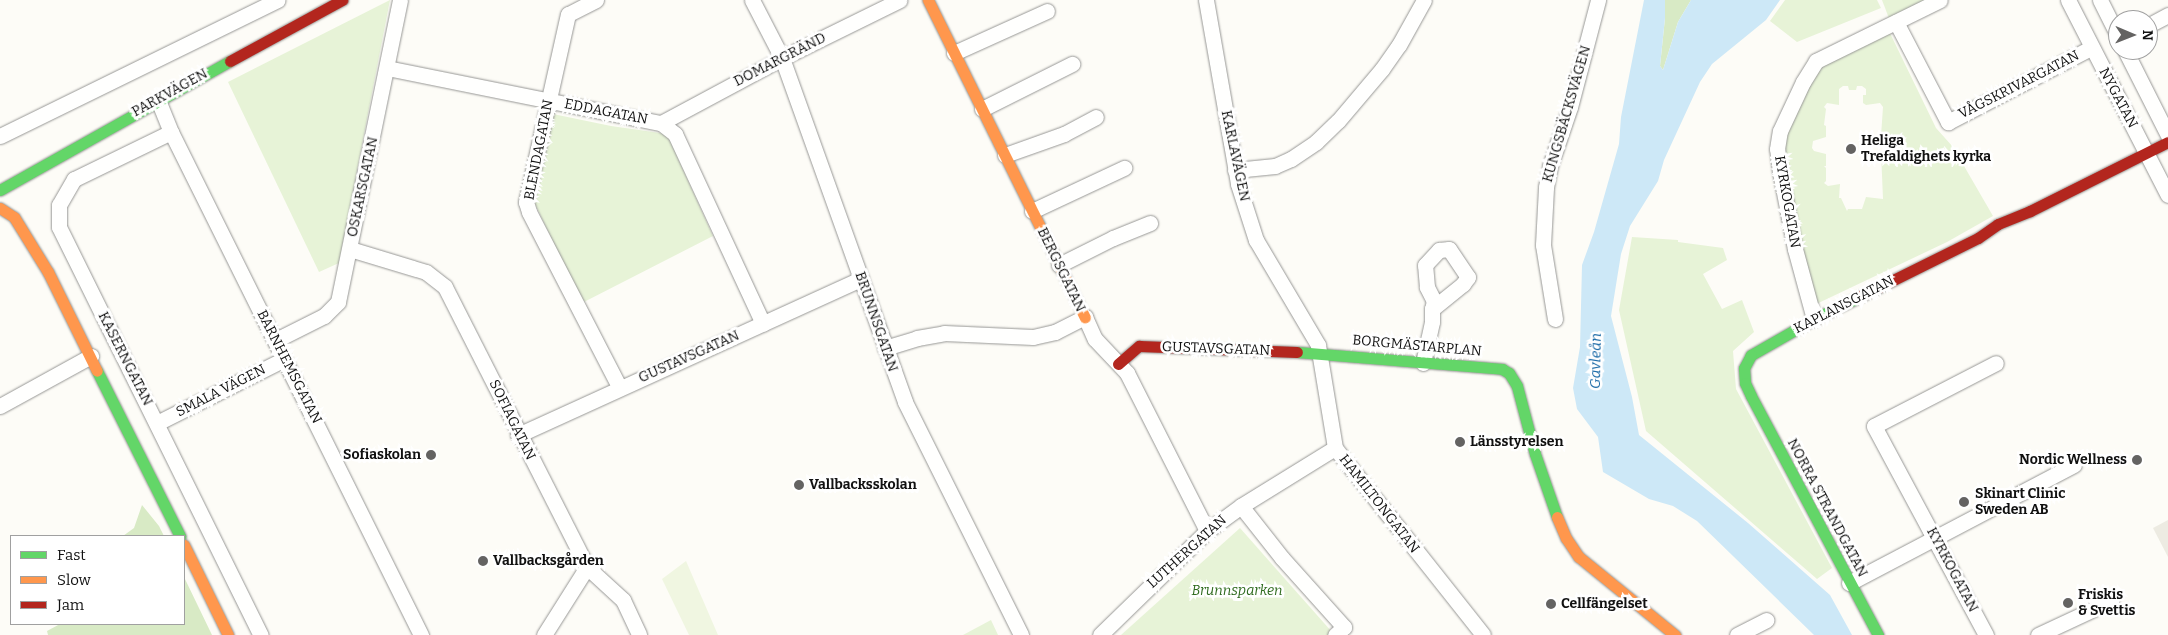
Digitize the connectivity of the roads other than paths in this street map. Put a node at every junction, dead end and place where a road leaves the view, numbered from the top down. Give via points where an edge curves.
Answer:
1 (277, 0) edge
2 (342, 0) edge
3 (400, 0) edge
4 (596, 0) edge
5 (752, 0) edge
6 (900, 0) edge
7 (928, 0) edge
8 (1206, 0) edge
9 (1424, 0) edge
10 (1598, 0) edge
11 (1940, 0) edge
12 (2068, 0) edge
13 (2100, 0) edge
14 (1046, 11) dead end
15 (2108, 16) edge
16 (1896, 22) junction
17 (2091, 48) junction
18 (954, 53) junction
19 (782, 58) junction
20 (2130, 60) edge
21 (1072, 64) dead end
22 (388, 68) junction
23 (158, 100) junction
24 (548, 102) junction
25 (982, 108) junction
26 (1096, 117) dead end
27 (661, 123) junction
28 (171, 132) junction
29 (2168, 135) edge
30 (0, 136) edge
31 (2168, 142) edge
32 (2147, 153) junction
33 (1004, 155) junction
34 (1124, 168) dead end
35 (1235, 170) junction
36 (0, 190) edge
37 (2168, 195) edge
38 (0, 208) edge
39 (1032, 211) junction
40 (2030, 211) joint
41 (1150, 222) dead end
42 (1978, 238) joint
43 (350, 250) junction
44 (1059, 265) junction
45 (860, 279) junction
46 (1432, 309) dead end
47 (1084, 317) junction
48 (1814, 318) junction
49 (1554, 319) dead end
50 (763, 324) junction
51 (276, 340) junction
52 (885, 348) junction
53 (1320, 354) junction
54 (91, 356) junction
55 (284, 359) junction
56 (1423, 363) junction
57 (1996, 363) dead end
58 (1118, 364) junction
59 (620, 388) junction
60 (1751, 396) joint
61 (0, 406) edge
62 (158, 423) junction
63 (518, 435) junction
64 (1335, 448) junction
65 (2074, 465) dead end
66 (1241, 506) junction
67 (1207, 531) junction
68 (180, 535) edge
69 (1935, 539) junction
70 (185, 547) edge
71 (586, 567) junction
72 (1849, 583) junction
73 (2111, 601) dead end
74 (1766, 620) dead end
75 (228, 635) edge
76 (261, 635) edge
77 (420, 635) edge
78 (544, 635) edge
79 (639, 635) edge
80 (1020, 635) edge
81 (1100, 635) edge
82 (1335, 635) edge
83 (1483, 635) edge
84 (1675, 635) edge
85 (1737, 635) edge
86 (1878, 635) edge
87 (1986, 635) edge
88 (2038, 635) edge

1 - 30 street
2 - 23 street, PARKVÄGEN
3 - 22 street, OSKARSGATAN
4 - 24 street, BLENDAGATAN via 568,14
5 - 19 street, BRUNNSGATAN
6 - 19 street, DOMARGRÄND
7 - 18 street, BERGSGATAN
8 - 35 street, KARLAVÄGEN
9 - 35 street via 1382,69 1316,142 1275,166
10 - 49 street, KUNGSBÄCKSVÄGEN via 1546,187 1543,245
11 - 16 street, KYRKOGATAN
12 - 17 street, NYGATAN
13 - 15 street
14 - 18 street
16 - 17 street, VÅGSKRIVARGATAN via 1948,122
16 - 48 street, KYRKOGATAN via 1816,61 1780,131 1777,149 1795,249
17 - 32 street, NYGATAN
18 - 25 street, BERGSGATAN
19 - 27 street, DOMARGRÄND
19 - 45 street, BRUNNSGATAN
20 - 29 street, NYGATAN
21 - 25 street
22 - 24 street, EDDAGATAN
22 - 43 street, OSKARSGATAN
23 - 28 street, BARNHEMSGATAN
23 - 36 street, PARKVÄGEN
24 - 27 street, EDDAGATAN
24 - 59 street, BLENDAGATAN via 526,202 528,212
25 - 33 street, BERGSGATAN
26 - 33 street via 1064,134
27 - 50 street, EDDAGATAN via 675,134
28 - 51 street, BARNHEMSGATAN
28 - 62 street, KASERNGATAN via 74,179 59,205 59,227
31 - 32 street, KAPLANSGATAN
32 - 37 street, NYGATAN
32 - 40 street, KAPLANSGATAN
33 - 39 street, BERGSGATAN
34 - 39 street
35 - 53 street, KARLAVÄGEN via 1256,240 1312,331
38 - 54 street via 14,216 48,272
39 - 44 street, BERGSGATAN
40 - 42 street, KAPLANSGATAN via 2002,232
41 - 44 street
42 - 48 street, KAPLANSGATAN
43 - 51 street, OSKARSGATAN via 338,302 324,316
43 - 63 street, SOFIAGATAN via 426,272 445,287
44 - 47 street, BERGSGATAN
45 - 50 street, GUSTAVSGATAN
45 - 52 street, BRUNNSGATAN
46 - 56 street
47 - 52 street via 1056,332 1033,337 944,334
47 - 58 street, BERGSGATAN via 1095,339
48 - 60 street, KAPLANSGATAN via 1751,355 1744,368
50 - 59 street, GUSTAVSGATAN
51 - 55 street, BARNHEMSGATAN
52 - 80 street, BRUNNSGATAN via 905,402
53 - 56 street, BORGMÄSTARPLAN
53 - 58 street, GUSTAVSGATAN via 1139,346
53 - 64 street, HAMILTONGATAN
54 - 61 street
54 - 68 street
55 - 62 street, SMALA VÄGEN
55 - 77 street, BARNHEMSGATAN
56 - 84 street, BORGMÄSTARPLAN via 1502,369 1509,373 1517,386 1535,454 1566,538 1595,572
57 - 69 street, KYRKOGATAN via 1874,426
58 - 67 street, BERGSGATAN via 1127,373
59 - 63 street, GUSTAVSGATAN
60 - 72 street, NORRA STRANDGATAN
62 - 76 street, KASERNGATAN
63 - 71 street, SOFIAGATAN
64 - 66 street, LUTHERGATAN
64 - 83 street, HAMILTONGATAN
65 - 69 street
66 - 67 street, LUTHERGATAN
66 - 82 street via 1344,627
67 - 81 street, LUTHERGATAN
69 - 72 street
69 - 87 street, KYRKOGATAN
70 - 75 street
71 - 78 street
71 - 79 street, SOFIAGATAN via 623,600
72 - 86 street, NORRA STRANDGATAN
73 - 88 street
74 - 85 street

